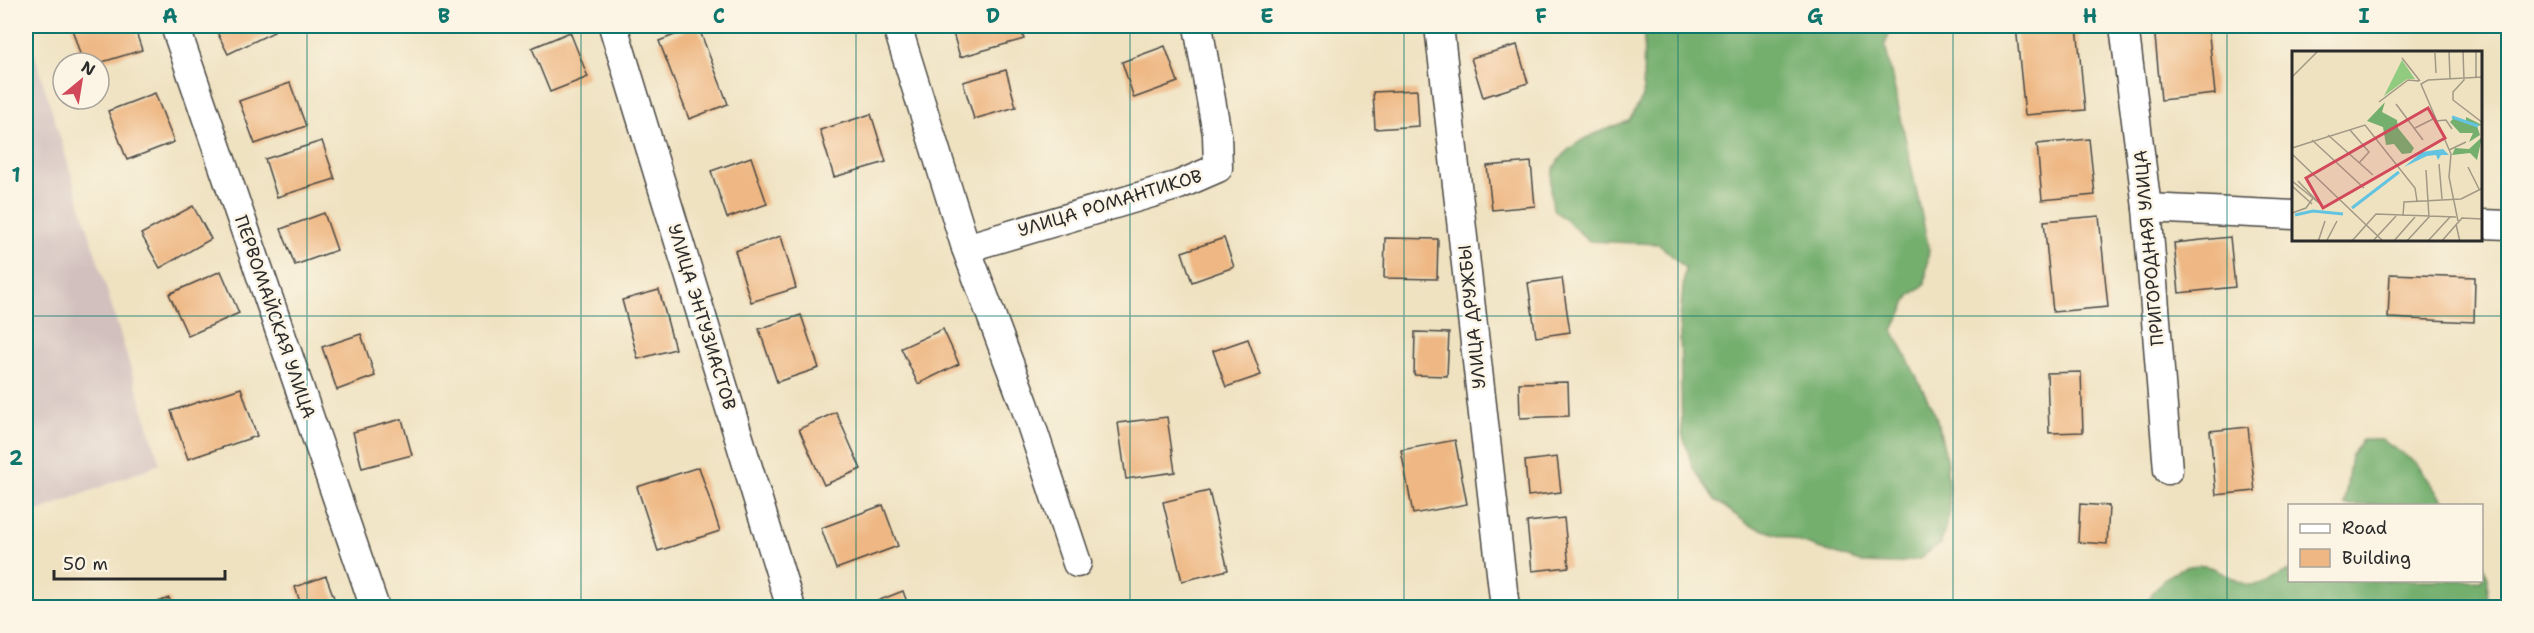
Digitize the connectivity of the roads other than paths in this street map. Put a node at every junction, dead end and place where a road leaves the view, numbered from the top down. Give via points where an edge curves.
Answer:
1 (175, 26) edge
2 (613, 26) edge
3 (897, 26) edge
4 (1198, 26) edge
5 (1439, 26) edge
6 (2124, 26) edge
7 (2147, 208) junction
8 (2292, 215) edge
9 (2483, 224) edge
10 (2508, 225) edge
11 (966, 248) junction
12 (2168, 470) dead end
13 (1077, 563) dead end
14 (375, 608) edge
15 (791, 608) edge
16 (1505, 608) edge

1 - 14 street, ПЕРВОМАЙСКАЯ УЛИЦА
2 - 15 street, УЛИЦА ЭНТУЗИАСТОВ
3 - 11 street
4 - 11 street, УЛИЦА РОМАНТИКОВ via 1217,134 1218,168 1179,185
5 - 16 street, УЛИЦА ДРУЖБЫ
6 - 7 street, ПРИГОРОДНАЯ УЛИЦА
7 - 8 street
7 - 12 street, ПРИГОРОДНАЯ УЛИЦА
9 - 10 street
11 - 13 street via 1025,406

